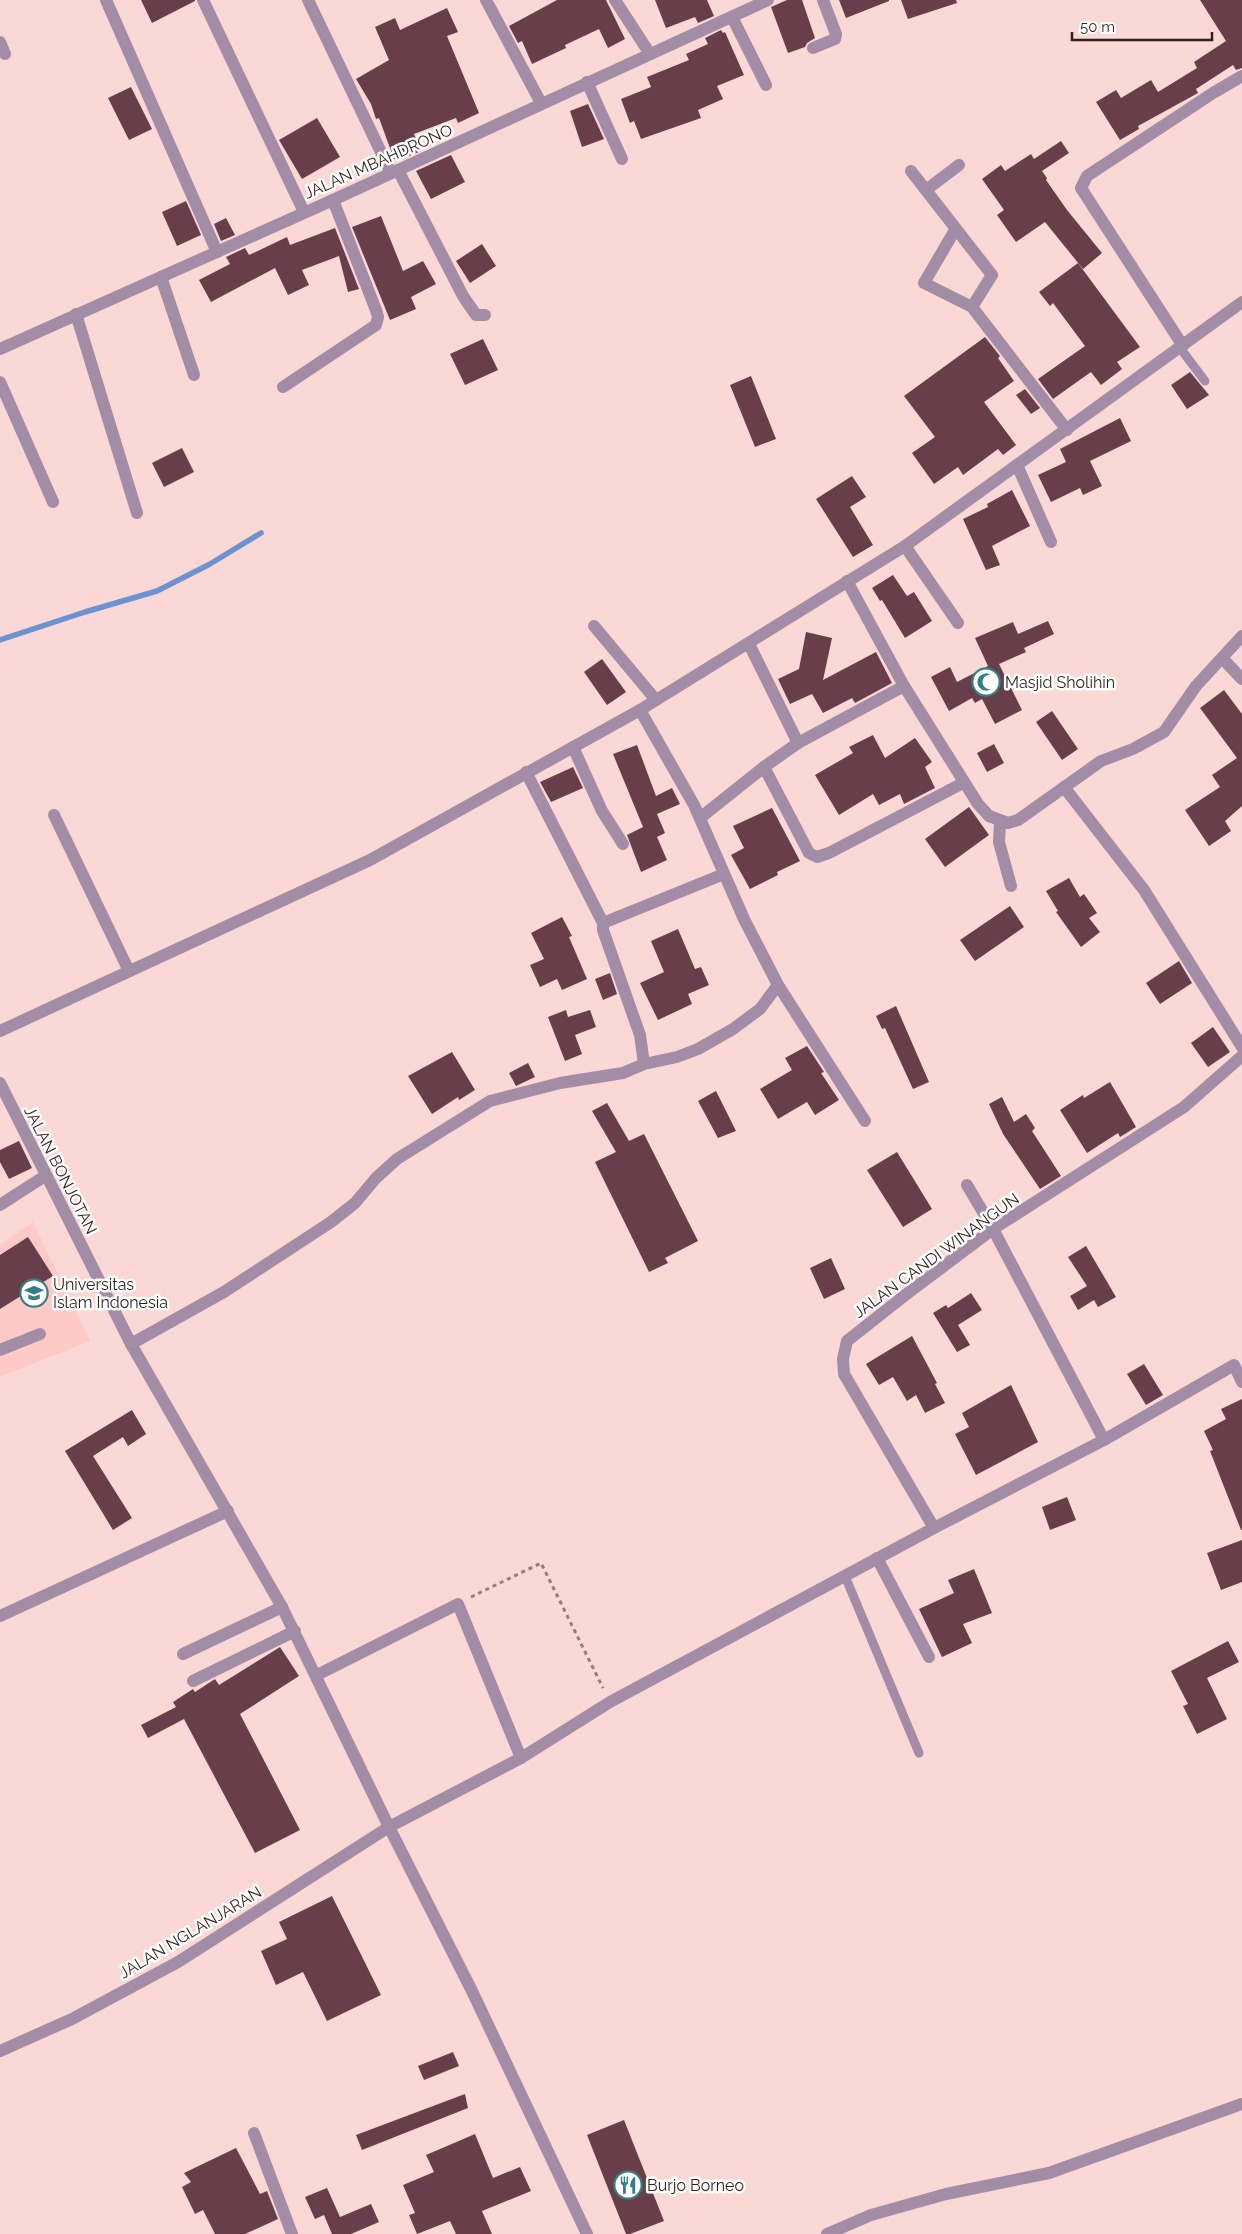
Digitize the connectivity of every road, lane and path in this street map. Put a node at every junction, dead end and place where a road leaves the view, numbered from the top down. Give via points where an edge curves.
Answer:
1 (106, 0) edge
2 (203, 0) edge
3 (308, 0) edge
4 (487, 0) edge
5 (616, 0) edge
6 (768, 0) edge
7 (823, 0) edge
8 (732, 17) junction
9 (0, 42) edge
10 (813, 48) dead end
11 (5, 54) dead end
12 (650, 54) junction
13 (1242, 76) edge
14 (587, 82) junction
15 (766, 85) dead end
16 (542, 103) junction
17 (622, 159) dead end
18 (958, 165) dead end
19 (911, 171) dead end
20 (394, 172) junction
21 (926, 190) junction
22 (333, 200) junction
23 (304, 212) junction
24 (955, 230) junction
25 (217, 252) junction
26 (161, 277) junction
27 (1242, 302) edge
28 (972, 307) junction
29 (76, 314) junction
30 (485, 315) dead end
31 (1181, 347) junction
32 (0, 349) edge
33 (194, 375) dead end
34 (1205, 381) dead end
35 (0, 382) edge
36 (283, 387) dead end
37 (1067, 430) junction
38 (1016, 465) junction
39 (52, 502) dead end
40 (137, 513) dead end
41 (1051, 542) dead end
42 (905, 546) junction
43 (847, 581) junction
44 (958, 623) dead end
45 (594, 626) dead end
46 (1242, 636) edge
47 (749, 644) junction
48 (1222, 658) junction
49 (1242, 679) edge
50 (904, 686) junction
51 (656, 700) junction
52 (640, 710) junction
53 (798, 743) junction
54 (573, 746) junction
55 (764, 767) junction
56 (526, 772) junction
57 (963, 783) junction
58 (1064, 787) junction
59 (54, 815) dead end
60 (700, 818) junction
61 (1000, 821) junction
62 (623, 844) dead end
63 (724, 874) junction
64 (1011, 886) dead end
65 (603, 923) junction
66 (129, 971) junction
67 (778, 985) junction
68 (0, 1030) edge
69 (1242, 1047) edge
70 (1242, 1056) edge
71 (644, 1064) junction
72 (0, 1083) edge
73 (865, 1121) dead end
74 (46, 1176) junction
75 (967, 1185) dead end
76 (0, 1205) edge
77 (993, 1228) junction
78 (40, 1334) dead end
79 (132, 1344) junction
80 (0, 1350) edge
81 (1238, 1362) edge
82 (1242, 1382) edge
83 (1104, 1440) junction
84 (228, 1512) junction
85 (934, 1528) junction
86 (877, 1558) junction
87 (845, 1576) junction
88 (458, 1604) junction
89 (282, 1607) junction
90 (0, 1616) edge
91 (294, 1631) junction
92 (183, 1654) dead end
93 (929, 1656) dead end
94 (317, 1675) junction
95 (193, 1681) dead end
96 (610, 1702) junction
97 (919, 1753) dead end
98 (521, 1758) junction
99 (389, 1827) junction
100 (0, 2051) edge
101 (1242, 2104) edge
102 (254, 2133) dead end
103 (292, 2234) edge
104 (587, 2234) edge
105 (827, 2234) edge

1 - 25 street
2 - 23 street
3 - 20 street
4 - 16 street
5 - 12 street
6 - 8 street, JALAN MBAHDRONO
7 - 10 street via 835,39
8 - 12 street, JALAN MBAHDRONO
8 - 15 street
9 - 11 street
12 - 14 street, JALAN MBAHDRONO
13 - 31 street via 1087,176 1081,188
14 - 16 street, JALAN MBAHDRONO
14 - 17 street
16 - 20 street, JALAN MBAHDRONO
18 - 21 street
19 - 21 street
20 - 22 street, JALAN MBAHDRONO
20 - 30 street via 463,296 476,315
21 - 24 street
22 - 23 street, JALAN MBAHDRONO
22 - 36 street via 378,318 376,325 367,332
23 - 25 street, JALAN MBAHDRONO
24 - 28 street via 992,274
24 - 28 street via 924,283
25 - 26 street, JALAN MBAHDRONO
26 - 29 street, JALAN MBAHDRONO
26 - 33 street
27 - 31 street
28 - 37 street
29 - 32 street, JALAN MBAHDRONO
29 - 40 street
31 - 34 lane
31 - 37 street
35 - 39 street
37 - 38 street
38 - 41 street
38 - 42 street
42 - 43 street
42 - 44 street
43 - 47 street
43 - 50 street
45 - 51 street
46 - 48 street
47 - 51 street
47 - 53 street
48 - 49 street
48 - 58 street via 1196,686 1164,732 1101,761
50 - 53 street
50 - 57 street
51 - 52 street
52 - 54 street
52 - 60 street
53 - 55 street
54 - 56 street
54 - 62 street via 602,811
55 - 57 street via 809,853 816,857
55 - 60 street
56 - 65 street
56 - 66 street via 370,860
57 - 61 street via 989,816
58 - 61 street via 1018,820
58 - 69 street via 1144,890
59 - 66 street
60 - 63 street
61 - 64 street via 999,842
63 - 65 street
63 - 67 street
65 - 71 street via 640,1035
66 - 68 street
67 - 71 street via 760,1009 718,1039 684,1054
67 - 73 street
70 - 77 street, JALAN CANDI WINANGUN via 1184,1106
71 - 79 street via 623,1073 560,1083 490,1101 397,1159 355,1203 331,1222 224,1292
72 - 74 street, JALAN BONJOTAN
74 - 76 street
74 - 79 street, JALAN BONJOTAN
75 - 77 street
77 - 83 street
77 - 85 street, JALAN CANDI WINANGUN via 847,1341 843,1359 844,1374
78 - 80 street
79 - 84 street, JALAN BONJOTAN
81 - 82 street
81 - 83 street, JALAN NGLANJARAN
83 - 85 street, JALAN NGLANJARAN
84 - 89 street, JALAN BONJOTAN
84 - 90 street
85 - 86 street, JALAN NGLANJARAN
86 - 87 street, JALAN NGLANJARAN
86 - 93 street
87 - 96 street, JALAN NGLANJARAN
87 - 97 lane
88 - 94 street
88 - 96 path via 541,1562
88 - 98 street
89 - 91 street, JALAN BONJOTAN
89 - 92 street
91 - 94 street, JALAN BONJOTAN
91 - 95 street
94 - 99 street, JALAN BONJOTAN
96 - 98 street, JALAN NGLANJARAN
98 - 99 street, JALAN NGLANJARAN
99 - 100 street, JALAN NGLANJARAN via 178,1962 72,2019
99 - 104 street, JALAN BONJOTAN via 472,1991
101 - 105 street via 1049,2173 946,2194 871,2216
102 - 103 street

